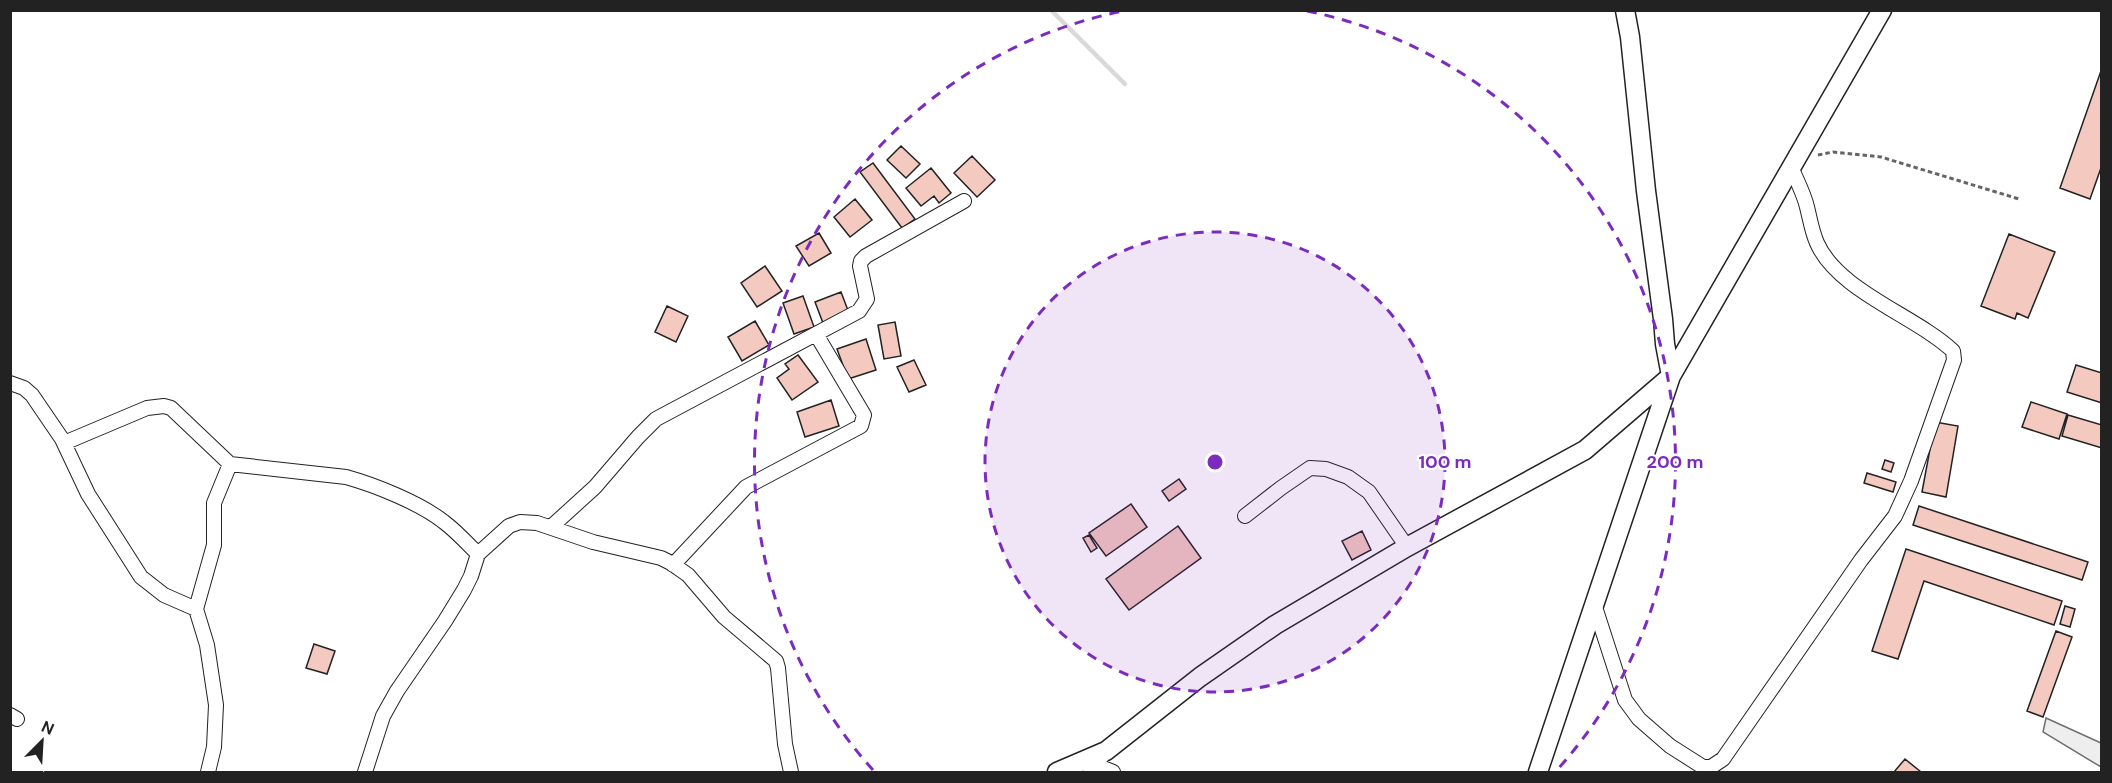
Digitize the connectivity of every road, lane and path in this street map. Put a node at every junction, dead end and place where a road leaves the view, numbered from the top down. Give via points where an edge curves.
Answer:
1 (1625, 10) edge
2 (1882, 10) edge
3 (1795, 164) junction
4 (2019, 199) dead end
5 (964, 201) dead end
6 (816, 334) junction
7 (1671, 376) junction
8 (10, 382) edge
9 (64, 443) junction
10 (230, 464) junction
11 (1245, 516) dead end
12 (550, 527) junction
13 (1407, 547) junction
14 (478, 554) junction
15 (673, 565) junction
16 (1594, 604) junction
17 (196, 609) junction
18 (1097, 763) edge
19 (208, 772) edge
20 (365, 772) edge
21 (791, 772) edge
22 (1057, 772) edge
23 (1113, 772) edge
24 (1538, 772) edge

1 - 7 street
2 - 3 street
3 - 4 path via 1833,152 1881,157
3 - 7 street
3 - 16 street via 1817,244 1826,257 1868,295 1953,351 1954,360 1911,481 1890,524 1723,759 1711,767 1703,767 1670,746 1625,700
5 - 6 street via 866,256 860,266 867,299 864,305 850,317
6 - 12 street via 656,419 595,487
6 - 15 street via 864,416 861,426 746,487
7 - 13 street via 1585,450
7 - 16 street
8 - 9 street via 32,395
9 - 10 street via 147,408 164,406 171,408
9 - 17 street via 88,494 141,577 164,595
10 - 14 street via 363,482 433,513
10 - 17 street via 214,503 214,545
11 - 13 street via 1310,468 1326,469 1348,477 1369,492
12 - 14 street via 520,522 509,526
12 - 15 street via 661,558
13 - 18 street via 1275,625 1200,677
14 - 20 street via 471,576 445,621 392,699 375,736
15 - 21 street via 688,575 724,617 776,661
16 - 24 street
17 - 19 street via 207,645 216,705
18 - 22 street
18 - 23 street

